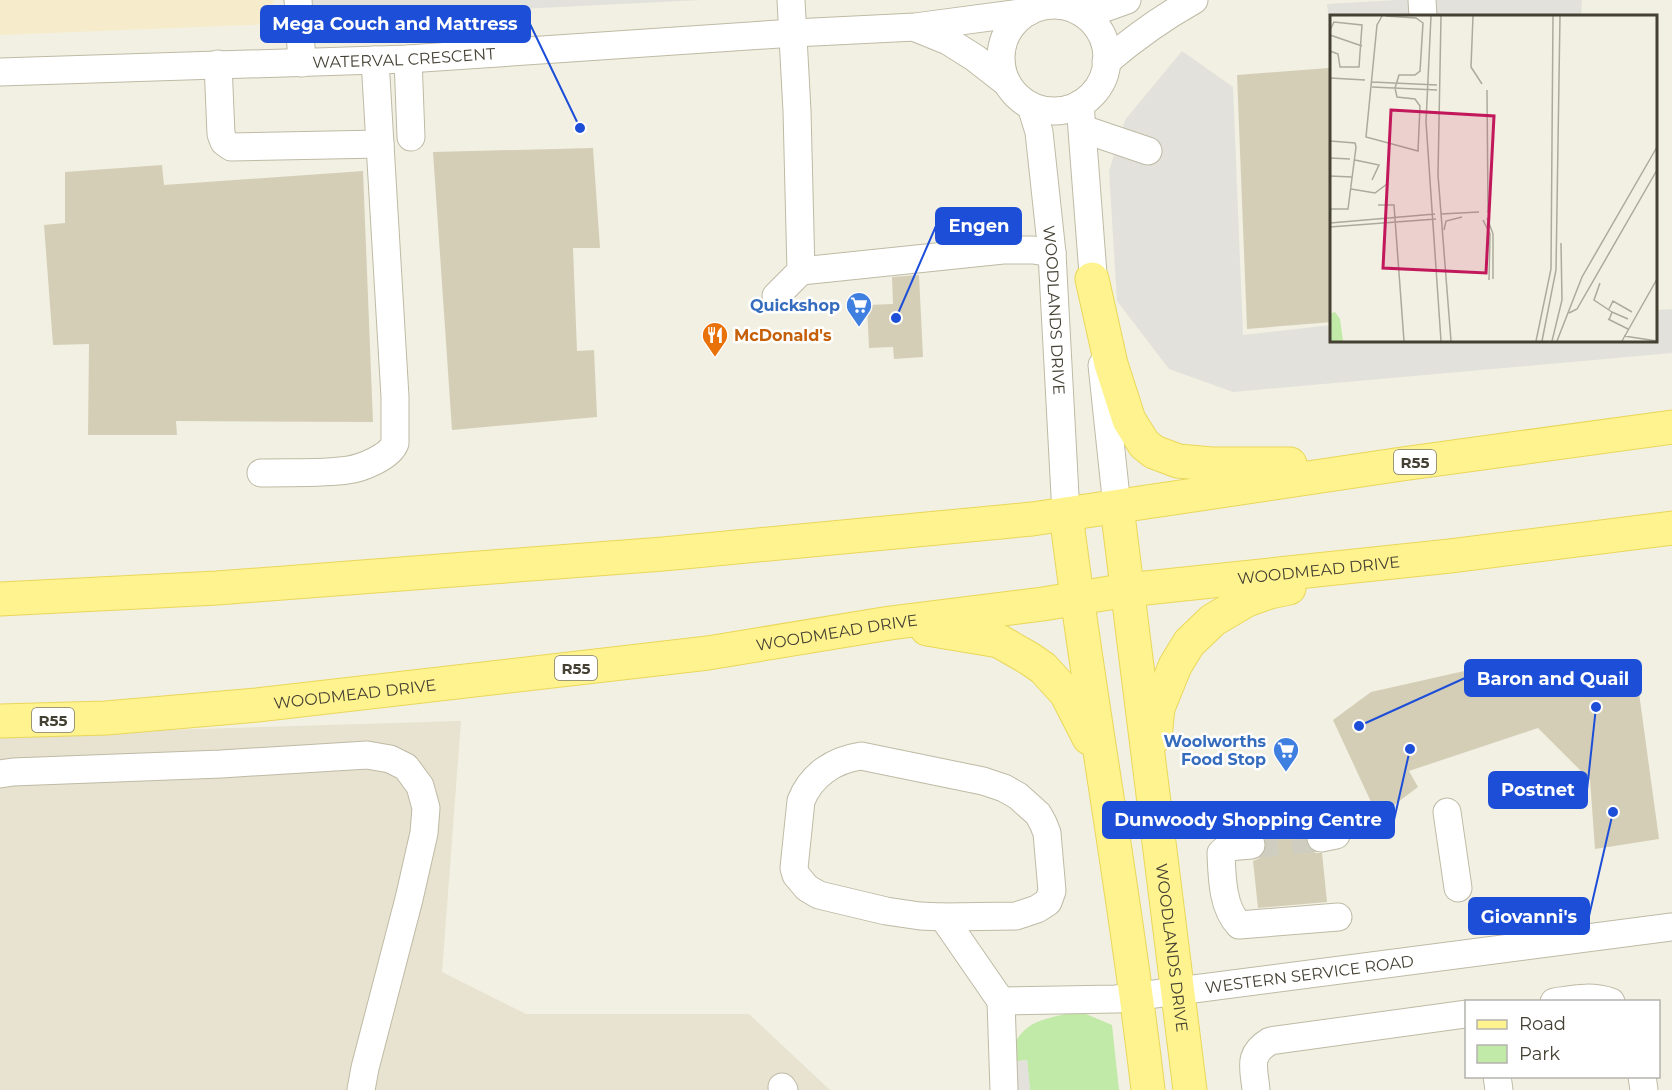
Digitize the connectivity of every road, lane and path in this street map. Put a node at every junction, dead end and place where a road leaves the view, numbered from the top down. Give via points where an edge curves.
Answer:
1 (298, 0) edge
2 (791, 0) edge
3 (1127, 0) edge
4 (1194, 0) edge
5 (1422, 0) edge
6 (1028, 12) junction
7 (1085, 15) junction
8 (1423, 15) edge
9 (915, 27) junction
10 (794, 33) junction
11 (408, 58) junction
12 (375, 60) junction
13 (1106, 62) junction
14 (302, 63) junction
15 (218, 64) junction
16 (0, 72) edge
17 (1007, 83) junction
18 (1031, 106) junction
19 (1082, 117) junction
20 (411, 137) dead end
21 (380, 144) junction
22 (1148, 152) dead end
23 (1052, 253) junction
24 (801, 271) junction
25 (1092, 279) junction
26 (776, 296) dead end
27 (1672, 427) edge
28 (1402, 464) junction
29 (261, 473) dead end
30 (1117, 507) junction
31 (1066, 514) junction
32 (1672, 528) edge
33 (1450, 556) junction
34 (1127, 590) junction
35 (0, 599) edge
36 (1077, 599) junction
37 (890, 623) junction
38 (0, 721) edge
39 (1102, 773) junction
40 (0, 774) edge
41 (1151, 782) junction
42 (1447, 812) dead end
43 (1251, 845) tunnel mouth
44 (1458, 888) dead end
45 (943, 917) junction
46 (1338, 917) dead end
47 (1672, 927) edge
48 (1177, 991) junction
49 (1137, 996) junction
50 (1566, 1000) edge
51 (1605, 1000) edge
52 (1000, 1001) junction
53 (1465, 1014) edge
54 (362, 1090) edge
55 (1004, 1090) edge
56 (1148, 1090) edge
57 (1190, 1090) edge
58 (1256, 1090) edge

1 - 14 street
2 - 10 street
3 - 7 street
4 - 13 street via 1131,40
5 - 8 street
6 - 7 street via 1052,4
6 - 9 street, WATERVAL CRESCENT
6 - 17 street via 1008,32 1002,49 1001,67
7 - 13 street via 1098,29 1105,45
9 - 10 street, WATERVAL CRESCENT
9 - 17 street, WATERVAL CRESCENT via 948,41
10 - 11 street, WATERVAL CRESCENT
10 - 24 street
11 - 12 street, WATERVAL CRESCENT
11 - 20 street
12 - 14 street, WATERVAL CRESCENT
12 - 21 street
13 - 19 street
14 - 15 street, WATERVAL CRESCENT
15 - 16 street, WATERVAL CRESCENT
15 - 21 street via 221,134 231,147
17 - 18 street
18 - 19 street via 1064,110
18 - 23 street, WOODLANDS DRIVE via 1039,132
19 - 22 street
19 - 25 street
21 - 29 street via 395,398 393,449 382,458 350,470
23 - 24 street via 1003,250
23 - 31 street, WOODLANDS DRIVE
24 - 26 street
25 - 28 main road via 1111,364 1129,420 1154,452 1178,462 1196,464
25 - 30 street
27 - 28 main road, R55
28 - 30 main road, R55
30 - 31 main road, R55
30 - 34 main road, WOODLANDS DRIVE
31 - 35 main road, R55 via 663,554 217,588
31 - 36 main road
32 - 33 main road, WOODMEAD DRIVE / R55
33 - 34 main road, WOODMEAD DRIVE / R55
33 - 41 main road via 1270,592 1213,620 1189,642 1158,708
34 - 36 main road, WOODMEAD DRIVE / R55
34 - 41 main road, WOODLANDS DRIVE
36 - 37 main road, WOODMEAD DRIVE / R55
36 - 39 main road
37 - 38 main road, WOODMEAD DRIVE / R55 via 708,653 257,705 106,718
37 - 39 main road via 999,641 1043,668 1066,693
39 - 49 main road
40 - 54 street via 367,755 406,767 420,786 426,808 424,833
41 - 48 main road, WOODLANDS DRIVE
42 - 44 street
43 - 46 street via 1221,853 1228,909 1239,926
45 - 45 street via 886,911 830,898 799,880 794,868 801,801 819,774 847,758 861,756 983,781 1018,796 1038,814 1047,833 1052,891 1048,902 1016,916
45 - 52 street
47 - 48 street, WESTERN SERVICE ROAD
48 - 49 street, WESTERN SERVICE ROAD
48 - 57 main road, WOODLANDS DRIVE
49 - 52 street, WESTERN SERVICE ROAD
49 - 56 main road
50 - 51 street
52 - 55 street
53 - 58 street via 1270,1041 1255,1054

